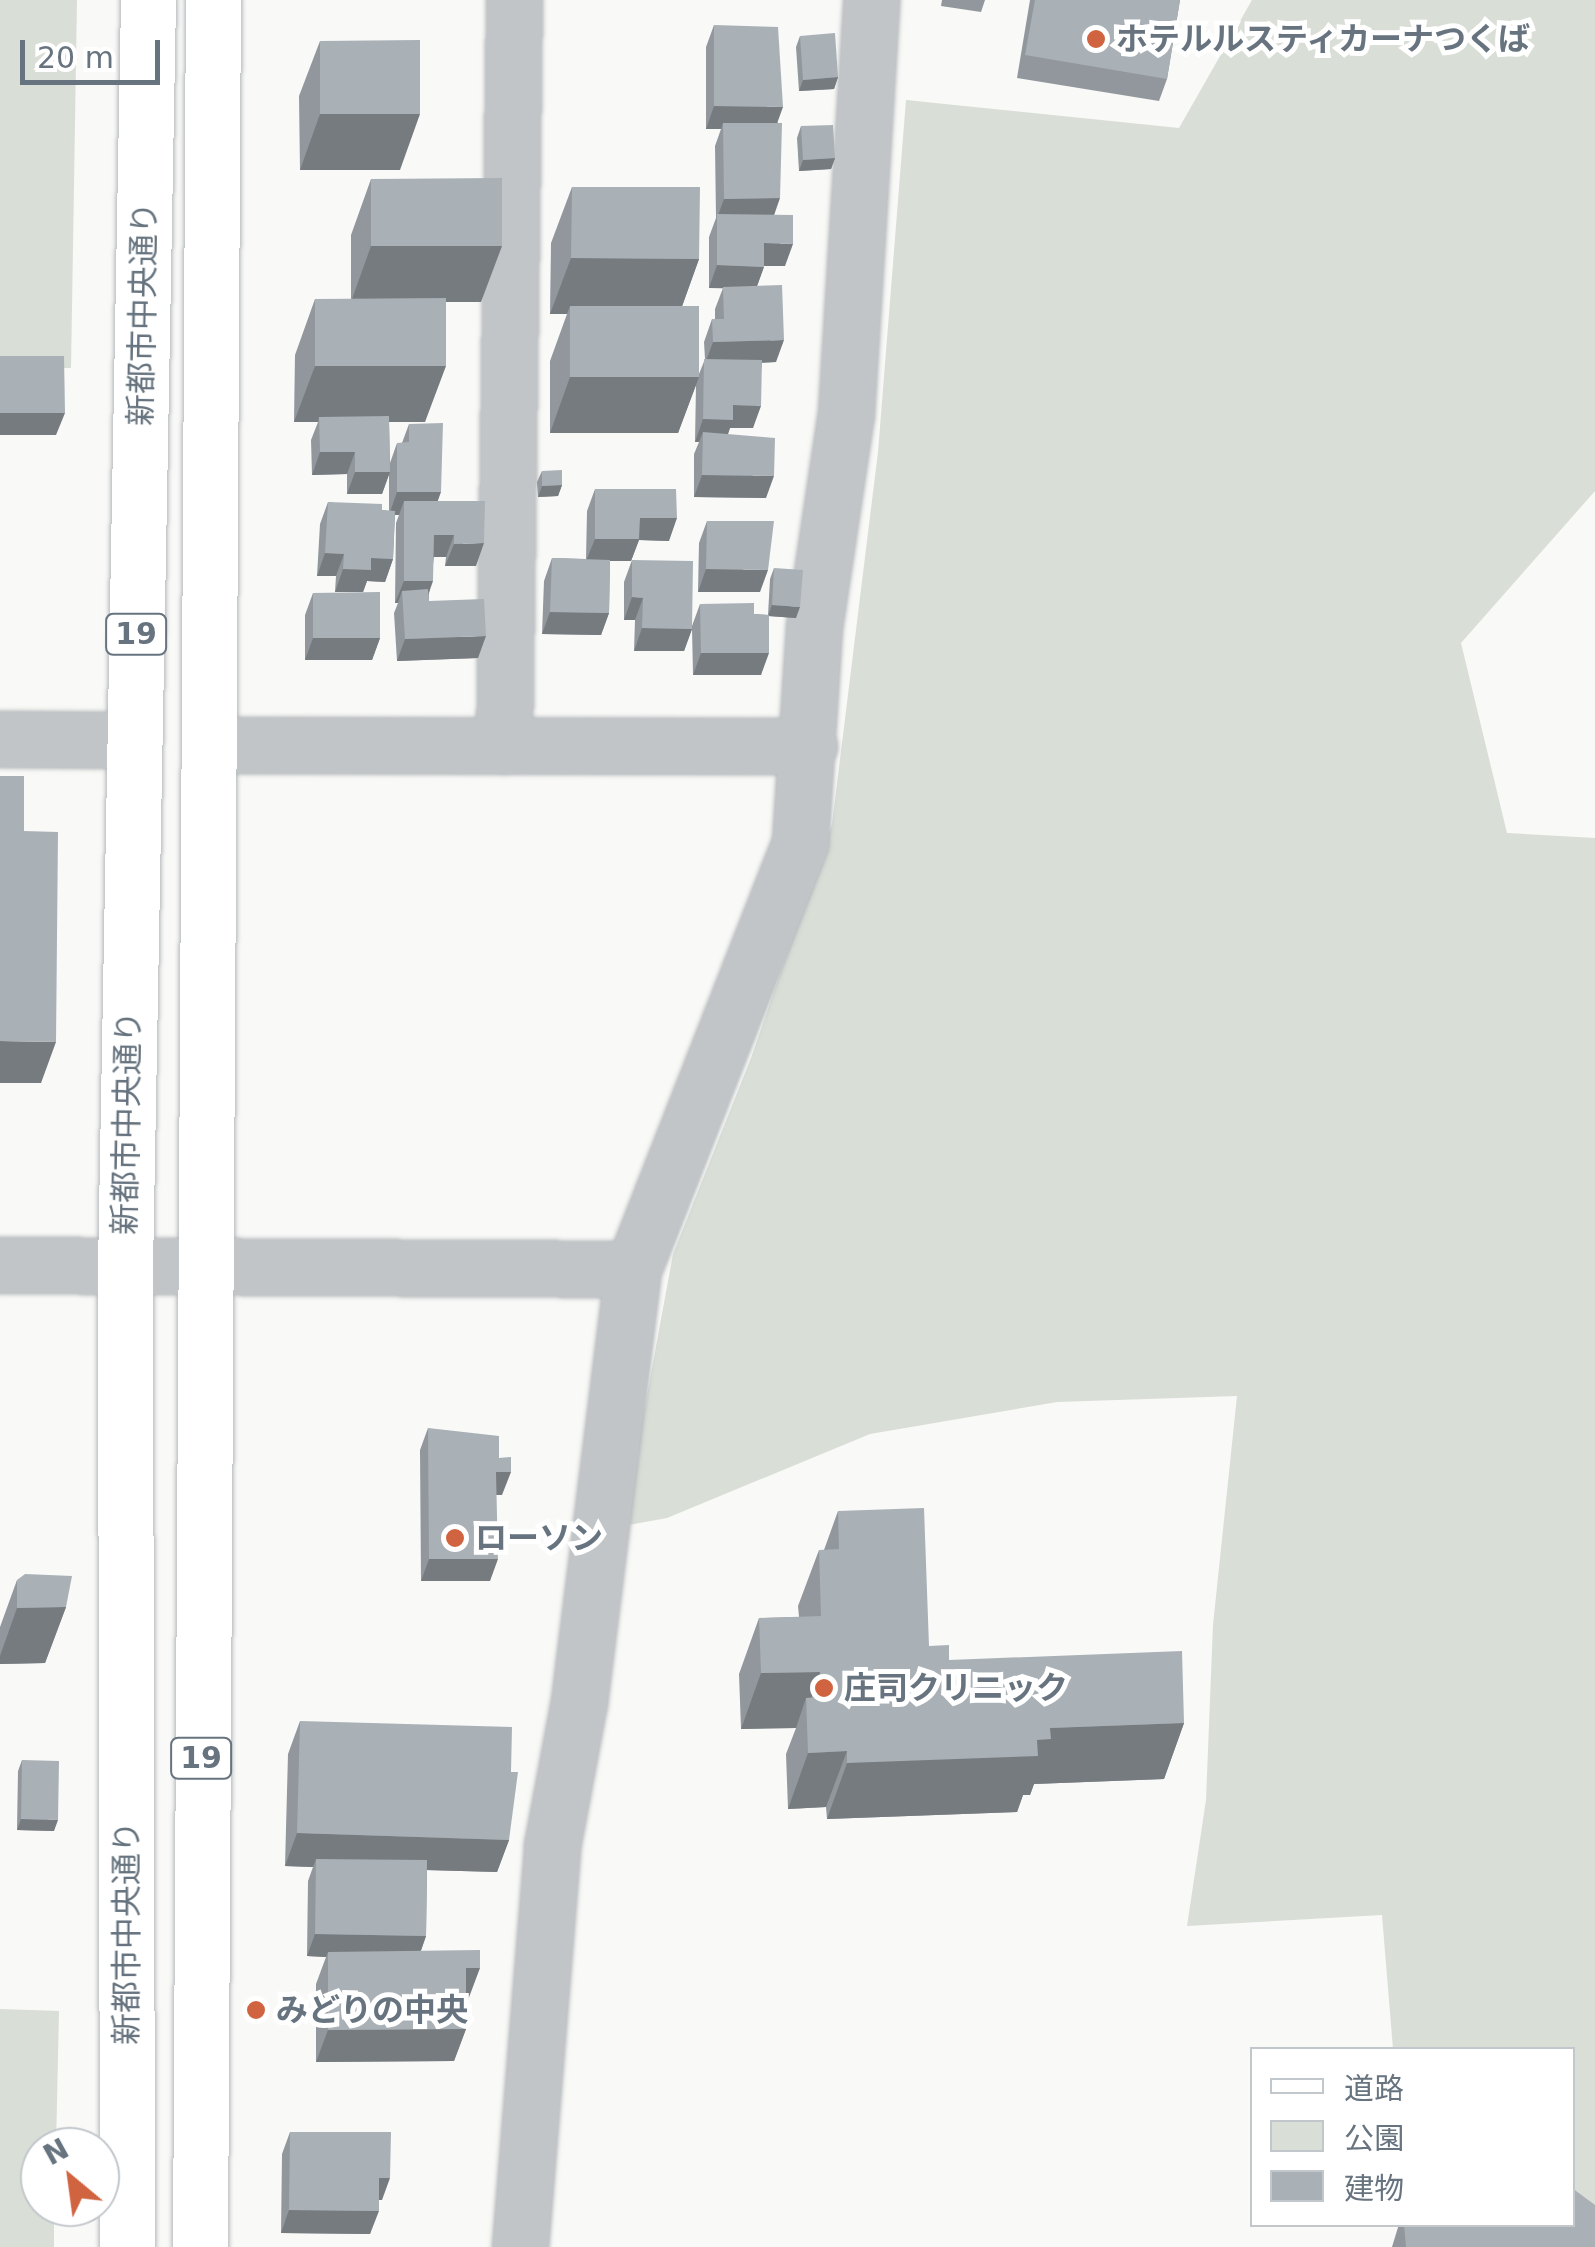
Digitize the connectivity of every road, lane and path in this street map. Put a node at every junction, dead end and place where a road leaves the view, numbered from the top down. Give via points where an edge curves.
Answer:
1 (148, 0) edge
2 (214, 0) edge
3 (514, 0) edge
4 (870, 0) edge
5 (0, 740) edge
6 (134, 740) junction
7 (211, 745) junction
8 (504, 746) junction
9 (809, 746) junction
10 (0, 1266) edge
11 (124, 1268) junction
12 (203, 1269) junction
13 (632, 1269) junction
14 (128, 2247) edge
15 (200, 2247) edge
16 (520, 2247) edge

1 - 6 main road, 新都市中央通り / 19
2 - 7 main road, 新都市中央通り / 19
3 - 8 street
4 - 9 street via 846,414 814,627
5 - 6 street
6 - 11 main road, 新都市中央通り / 19
7 - 8 street
7 - 12 main road, 新都市中央通り / 19
8 - 9 street
9 - 13 street via 800,843
10 - 11 street
11 - 12 street
11 - 14 main road, 新都市中央通り / 19
12 - 13 street
12 - 15 main road, 新都市中央通り / 19
13 - 16 street via 579,1702 552,1846

